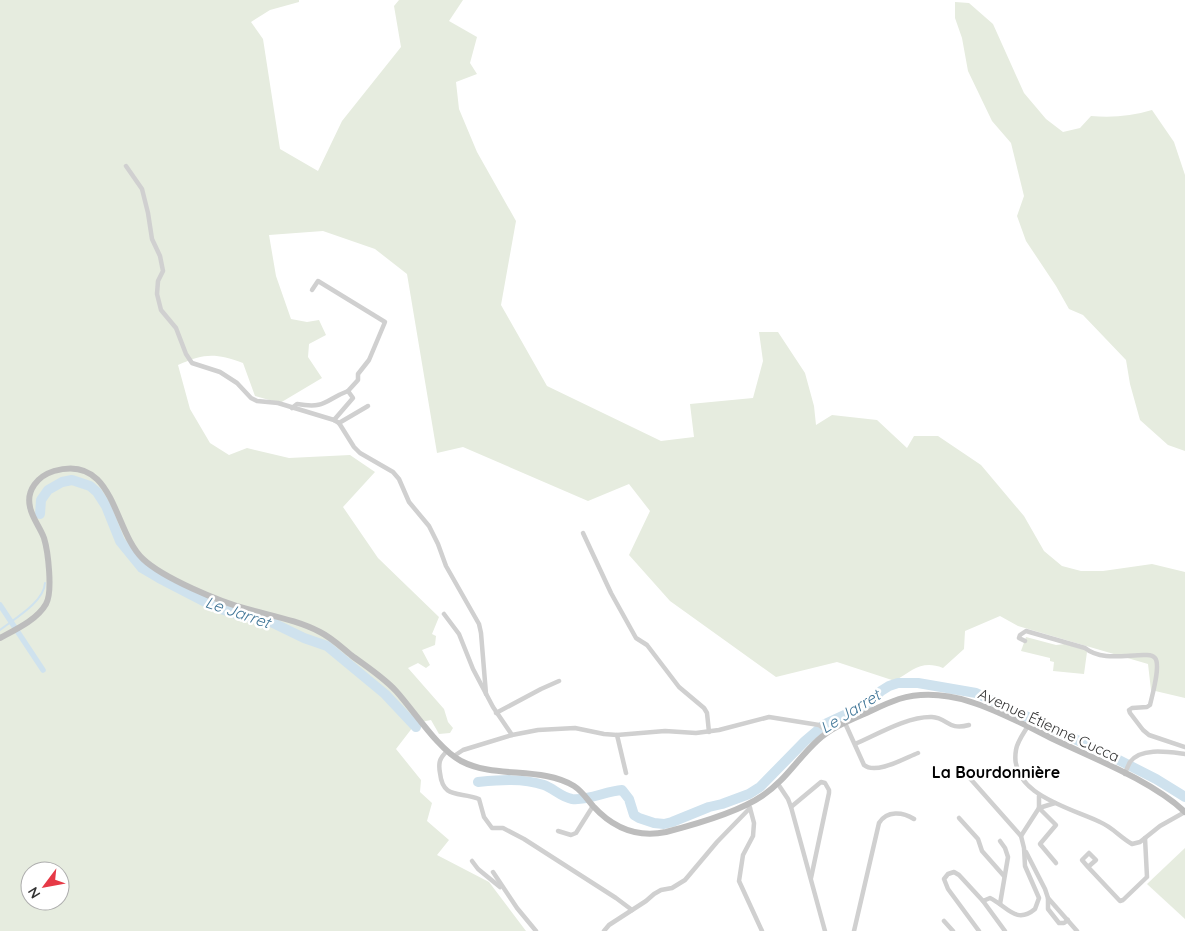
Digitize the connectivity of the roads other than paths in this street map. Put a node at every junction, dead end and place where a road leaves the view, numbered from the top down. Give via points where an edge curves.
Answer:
1 (126, 166) dead end
2 (312, 290) dead end
3 (348, 391) junction
4 (368, 406) dead end
5 (292, 408) junction
6 (334, 420) junction
7 (339, 423) junction
8 (583, 533) dead end
9 (444, 614) dead end
10 (0, 638) edge
11 (1024, 641) dead end
12 (559, 681) dead end
13 (486, 694) junction
14 (496, 713) junction
15 (844, 723) junction
16 (969, 725) dead end
17 (1028, 726) junction
18 (826, 731) junction
19 (708, 732) junction
20 (617, 735) junction
21 (512, 736) junction
22 (855, 744) junction
23 (1185, 747) edge
24 (447, 751) junction
25 (918, 753) dead end
26 (1185, 754) edge
27 (454, 756) junction
28 (1126, 771) junction
29 (626, 773) dead end
30 (967, 775) dead end
31 (778, 784) junction
32 (1040, 796) junction
33 (1057, 803) junction
34 (591, 804) junction
35 (749, 806) junction
36 (791, 807) junction
37 (1039, 808) junction
38 (1185, 812) edge
39 (959, 818) dead end
40 (914, 819) dead end
41 (558, 830) dead end
42 (1021, 836) junction
43 (1145, 838) junction
44 (1000, 841) dead end
45 (1024, 848) junction
46 (472, 861) dead end
47 (1056, 863) dead end
48 (1088, 867) dead end
49 (493, 872) dead end
50 (1004, 876) junction
51 (810, 879) junction
52 (506, 893) junction
53 (1048, 898) junction
54 (983, 901) junction
55 (1000, 904) junction
56 (632, 910) junction
57 (1068, 920) junction
58 (944, 921) dead end
59 (536, 931) edge
60 (604, 931) edge
61 (762, 931) edge
62 (825, 931) edge
63 (854, 931) edge
64 (952, 931) edge
65 (979, 931) edge
66 (1005, 931) edge
67 (1077, 931) edge

1 - 5 street via 142,189 152,240 160,256 163,271 158,280 158,303 176,328 192,364 211,369 237,383 257,401
2 - 3 street via 318,280 385,322 369,360
3 - 5 street via 318,406 297,404
3 - 6 street via 353,398
4 - 7 street
5 - 6 street
6 - 7 street
7 - 13 street via 354,447 393,472 409,502 429,526 446,566 478,624
8 - 19 street via 636,638 647,645 679,687 704,708
9 - 13 street via 459,634
10 - 24 main road, Avenue Étienne Cucca via 32,618 48,600 46,545 29,507 31,489 44,475 76,469 86,472 104,486 129,542 152,567 224,602 305,625 334,641 390,685
11 - 23 street via 1019,638 1026,631 1085,648 1100,656 1155,657 1158,664 1150,705 1132,708 1130,713 1149,735
12 - 14 street
13 - 14 street
14 - 21 street
15 - 17 main road, Avenue Étienne Cucca via 900,699 937,696 976,704
15 - 18 main road, Avenue Étienne Cucca
15 - 22 street
16 - 22 street via 958,728 933,717 905,722
17 - 28 main road, Avenue Étienne Cucca
17 - 32 street via 1015,758 1024,783
18 - 19 street via 819,726 769,717
18 - 31 main road, Avenue Étienne Cucca
19 - 20 street
20 - 21 street via 575,728 538,730
20 - 29 street
21 - 27 street via 462,750
22 - 25 street via 864,765 870,769 878,769
24 - 27 main road, Avenue Étienne Cucca
24 - 56 street via 439,764 444,787 449,792 479,799 484,817 492,828 503,828 532,844
26 - 28 street via 1145,754 1130,762
27 - 34 main road, Avenue Étienne Cucca via 480,768 556,779 573,785
28 - 38 main road, Avenue Étienne Cucca
30 - 42 street
31 - 35 main road, Avenue Étienne Cucca
31 - 36 street
32 - 33 street
32 - 37 street
33 - 37 street
33 - 43 street via 1102,822 1132,844
34 - 35 main road, Avenue Étienne Cucca via 618,826 634,833 655,834
34 - 41 street via 574,834
35 - 56 street via 684,880 672,888 661,890
35 - 61 street via 754,823 753,836 743,855 739,881
36 - 51 street
36 - 51 street via 821,782 827,786 829,793
37 - 42 street
37 - 47 street via 1056,825 1040,844
38 - 43 street
39 - 50 street
40 - 63 street via 908,815 893,814 879,823
42 - 45 street
43 - 48 street via 1147,878 1124,900 1120,901
44 - 50 street via 1008,856
45 - 53 street
45 - 55 street via 1025,866 1039,902 1032,912 1019,915
46 - 52 street
49 - 52 street
50 - 55 street
51 - 62 street
52 - 59 street
53 - 57 street
53 - 57 street via 1049,912 1059,923
54 - 55 street via 990,898
54 - 65 street via 954,872 944,879
54 - 66 street
56 - 60 street
57 - 67 street
58 - 64 street

